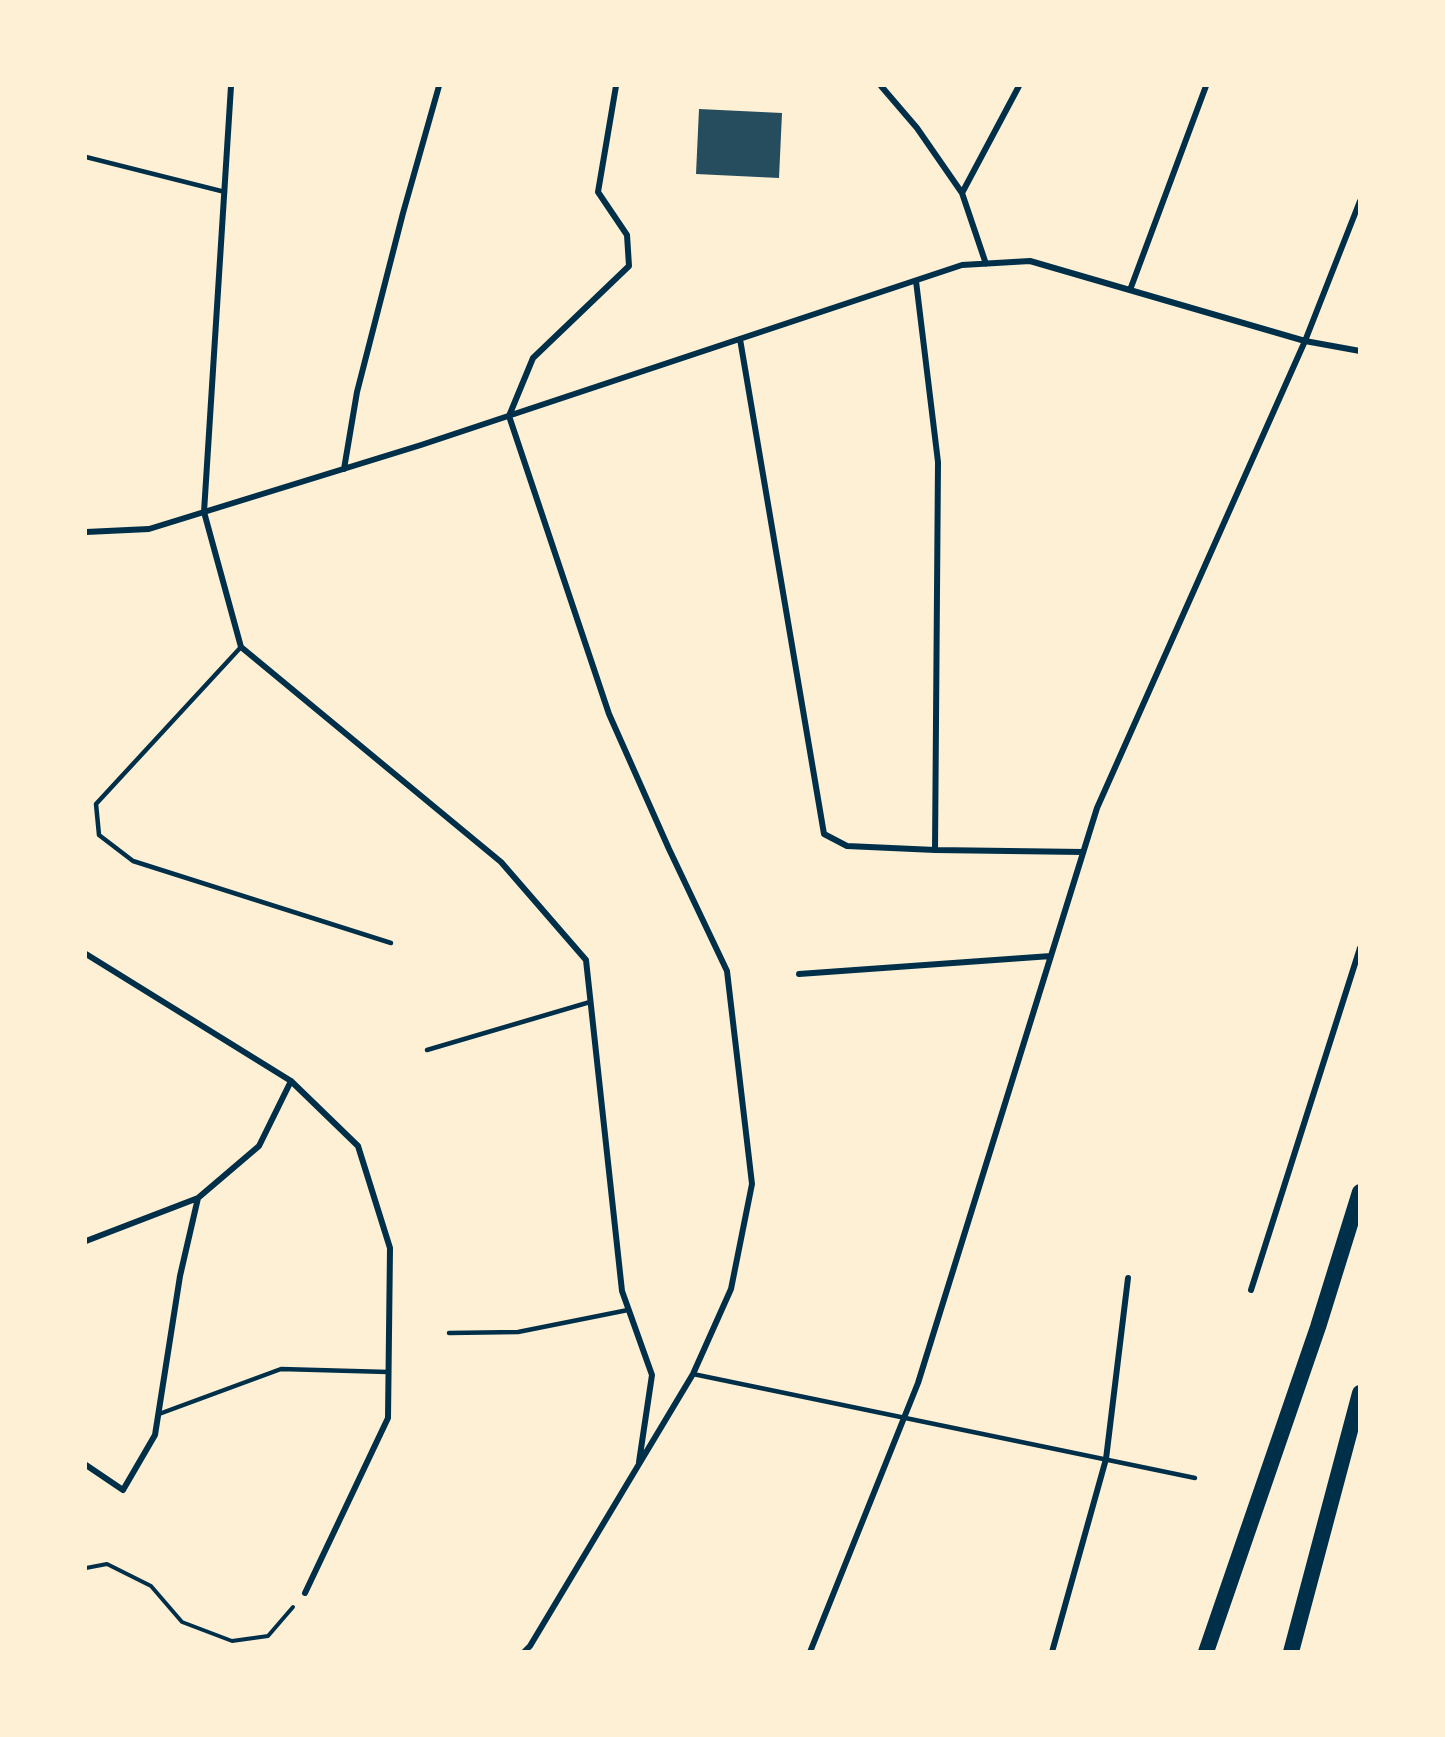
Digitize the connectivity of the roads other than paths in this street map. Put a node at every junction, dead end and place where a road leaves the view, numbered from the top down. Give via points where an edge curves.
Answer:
1 (231, 86) edge
2 (439, 86) edge
3 (616, 86) edge
4 (881, 86) edge
5 (1019, 86) edge
6 (1206, 86) edge
7 (86, 157) edge
8 (225, 192) junction
9 (962, 193) junction
10 (1359, 201) edge
11 (986, 264) junction
12 (916, 281) junction
13 (1130, 290) junction
14 (740, 339) junction
15 (1305, 341) junction
16 (1359, 351) edge
17 (508, 416) junction
18 (344, 469) junction
19 (204, 512) junction
20 (86, 532) edge
21 (241, 647) junction
22 (935, 850) junction
23 (1083, 852) junction
24 (391, 943) dead end
25 (1359, 948) edge
26 (86, 954) edge
27 (1051, 956) junction
28 (799, 974) dead end
29 (590, 1002) junction
30 (428, 1050) dead end
31 (291, 1081) junction
32 (1359, 1192) edge
33 (198, 1198) junction
34 (86, 1241) edge
35 (1128, 1278) dead end
36 (1251, 1290) dead end
37 (628, 1310) junction
38 (449, 1333) dead end
39 (388, 1372) junction
40 (693, 1374) junction
41 (1359, 1393) edge
42 (159, 1414) junction
43 (905, 1418) junction
44 (1106, 1459) junction
45 (86, 1465) edge
46 (638, 1466) junction
47 (1195, 1478) dead end
48 (305, 1593) road end
49 (524, 1652) edge
50 (810, 1652) edge
51 (1052, 1652) edge
52 (1206, 1652) edge
53 (1291, 1652) edge

1 - 8 street
2 - 18 street via 357,392
3 - 17 street via 598,192 627,235 629,266 533,358
4 - 9 street via 917,128
5 - 9 street
6 - 13 street
7 - 8 lane
8 - 19 street
9 - 11 street
10 - 15 street
11 - 12 street via 962,265
11 - 13 street via 1029,261
12 - 14 street
12 - 22 street via 938,462
13 - 15 street
14 - 17 street
14 - 22 street via 824,834 847,846
15 - 16 street
15 - 23 street via 1097,808
17 - 18 street
17 - 40 street via 609,714 727,971 752,1184 731,1289
18 - 19 street
19 - 20 street via 149,529
19 - 21 street
21 - 24 lane via 96,804 99,835 133,861
21 - 29 street via 501,862 586,960
22 - 23 street
23 - 27 street
25 - 36 street
26 - 31 street
27 - 28 street
27 - 43 street
29 - 30 lane
29 - 37 street via 622,1291
31 - 33 street via 259,1146
31 - 39 street via 358,1146 390,1248
32 - 52 highway via 1315,1338
33 - 34 street
33 - 42 street via 180,1276
35 - 44 street
37 - 38 lane via 518,1332
37 - 46 street via 652,1375
39 - 42 lane via 281,1369
39 - 48 street via 388,1418
40 - 43 lane
40 - 46 street
41 - 53 highway
42 - 45 street via 155,1435 123,1490
43 - 44 lane
43 - 50 street
44 - 47 lane
44 - 51 street
46 - 49 street

